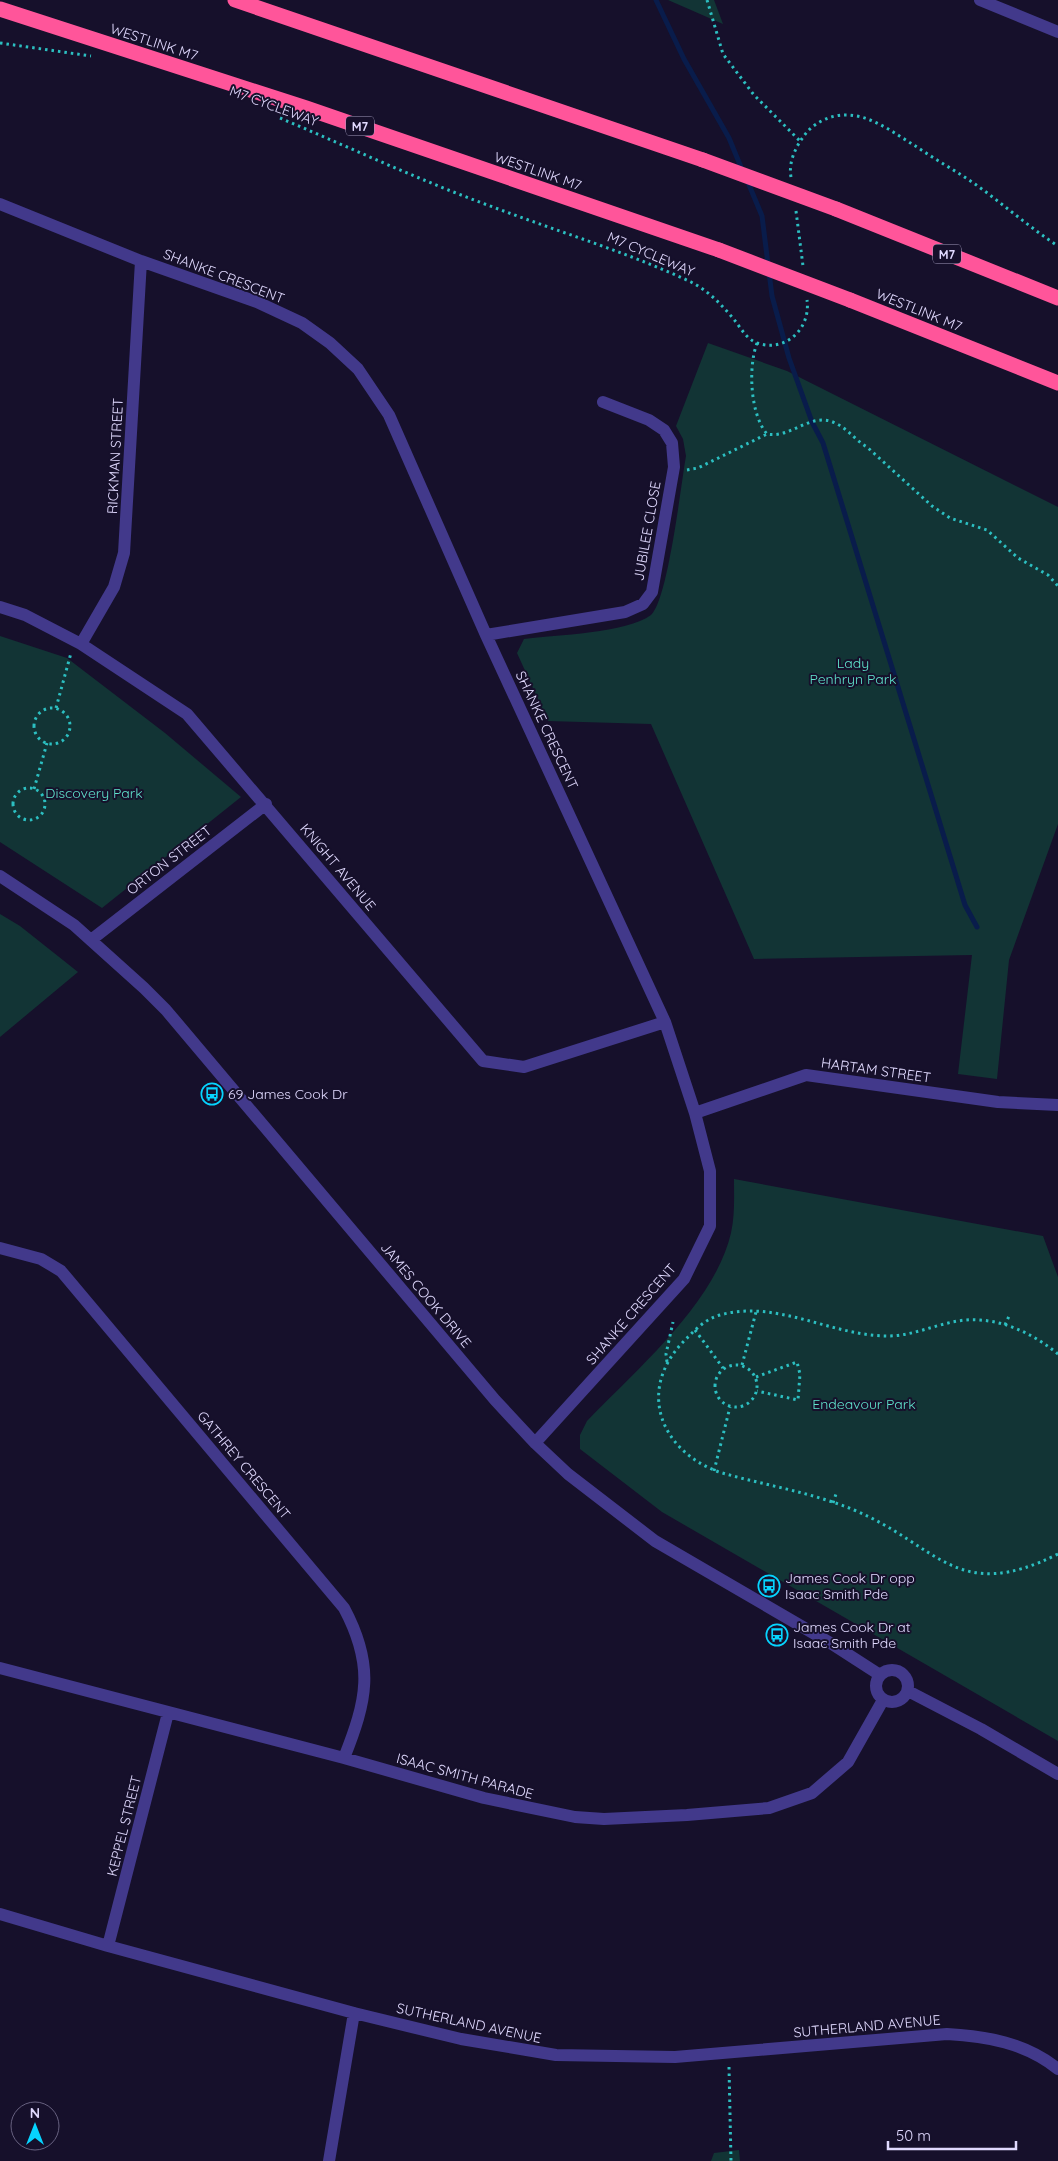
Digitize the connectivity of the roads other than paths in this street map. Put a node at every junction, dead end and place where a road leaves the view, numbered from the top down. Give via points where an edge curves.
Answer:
1 (235, 0) edge
2 (980, 0) edge
3 (0, 9) edge
4 (1058, 32) edge
5 (0, 204) edge
6 (141, 261) junction
7 (1058, 298) edge
8 (1058, 382) edge
9 (603, 402) dead end
10 (0, 607) edge
11 (486, 635) junction
12 (78, 642) junction
13 (266, 804) junction
14 (0, 876) edge
15 (91, 940) junction
16 (665, 1022) junction
17 (1058, 1105) edge
18 (696, 1113) junction
19 (0, 1248) edge
20 (535, 1443) junction
21 (0, 1668) edge
22 (880, 1674) junction
23 (908, 1691) junction
24 (883, 1700) junction
25 (168, 1713) junction
26 (344, 1758) junction
27 (1058, 1774) edge
28 (0, 1914) edge
29 (108, 1946) junction
30 (354, 2013) junction
31 (1058, 2069) edge
32 (328, 2161) edge

1 - 7 highway, M7, bridge via 702,160
2 - 4 street
3 - 8 highway, WESTLINK M7 / M7, bridge via 306,108 719,250
5 - 6 street, SHANKE CRESCENT
6 - 11 street, SHANKE CRESCENT via 257,302 302,323 358,368 389,415
6 - 12 street, RICKMAN STREET via 124,553 114,587
9 - 11 street, JUBILEE CLOSE via 649,420 664,430 672,443 674,467 652,592 642,604 625,612
10 - 12 street, KNIGHT AVENUE via 25,615
11 - 16 street, SHANKE CRESCENT
12 - 13 street, KNIGHT AVENUE via 187,714
13 - 15 street, ORTON STREET
13 - 16 street, KNIGHT AVENUE via 483,1061 524,1067
14 - 15 street, JAMES COOK DRIVE
15 - 20 street, JAMES COOK DRIVE via 166,1010 489,1393
16 - 18 street, SHANKE CRESCENT
17 - 18 street, HARTAM STREET via 998,1102 806,1075
18 - 20 street, SHANKE CRESCENT via 710,1171 710,1226 689,1270
19 - 26 street, GATHREY CRESCENT via 41,1259 61,1271 344,1608 357,1631 366,1681 356,1726
20 - 22 street, JAMES COOK DRIVE via 592,1495 655,1541
21 - 25 street, ISAAC SMITH PARADE
22 - 23 street via 899,1671 907,1680
22 - 24 street via 876,1686
23 - 24 street via 898,1701
23 - 27 street
24 - 26 street, ISAAC SMITH PARADE via 858,1746 837,1774 812,1793 769,1808 652,1817 575,1817 484,1798
25 - 26 street, ISAAC SMITH PARADE
25 - 29 street, KEPPEL STREET
28 - 29 street, SUTHERLAND AVENUE
29 - 30 street, SUTHERLAND AVENUE
30 - 31 street, SUTHERLAND AVENUE via 460,2039 556,2055 674,2057 947,2034 980,2035 1034,2053
30 - 32 street

